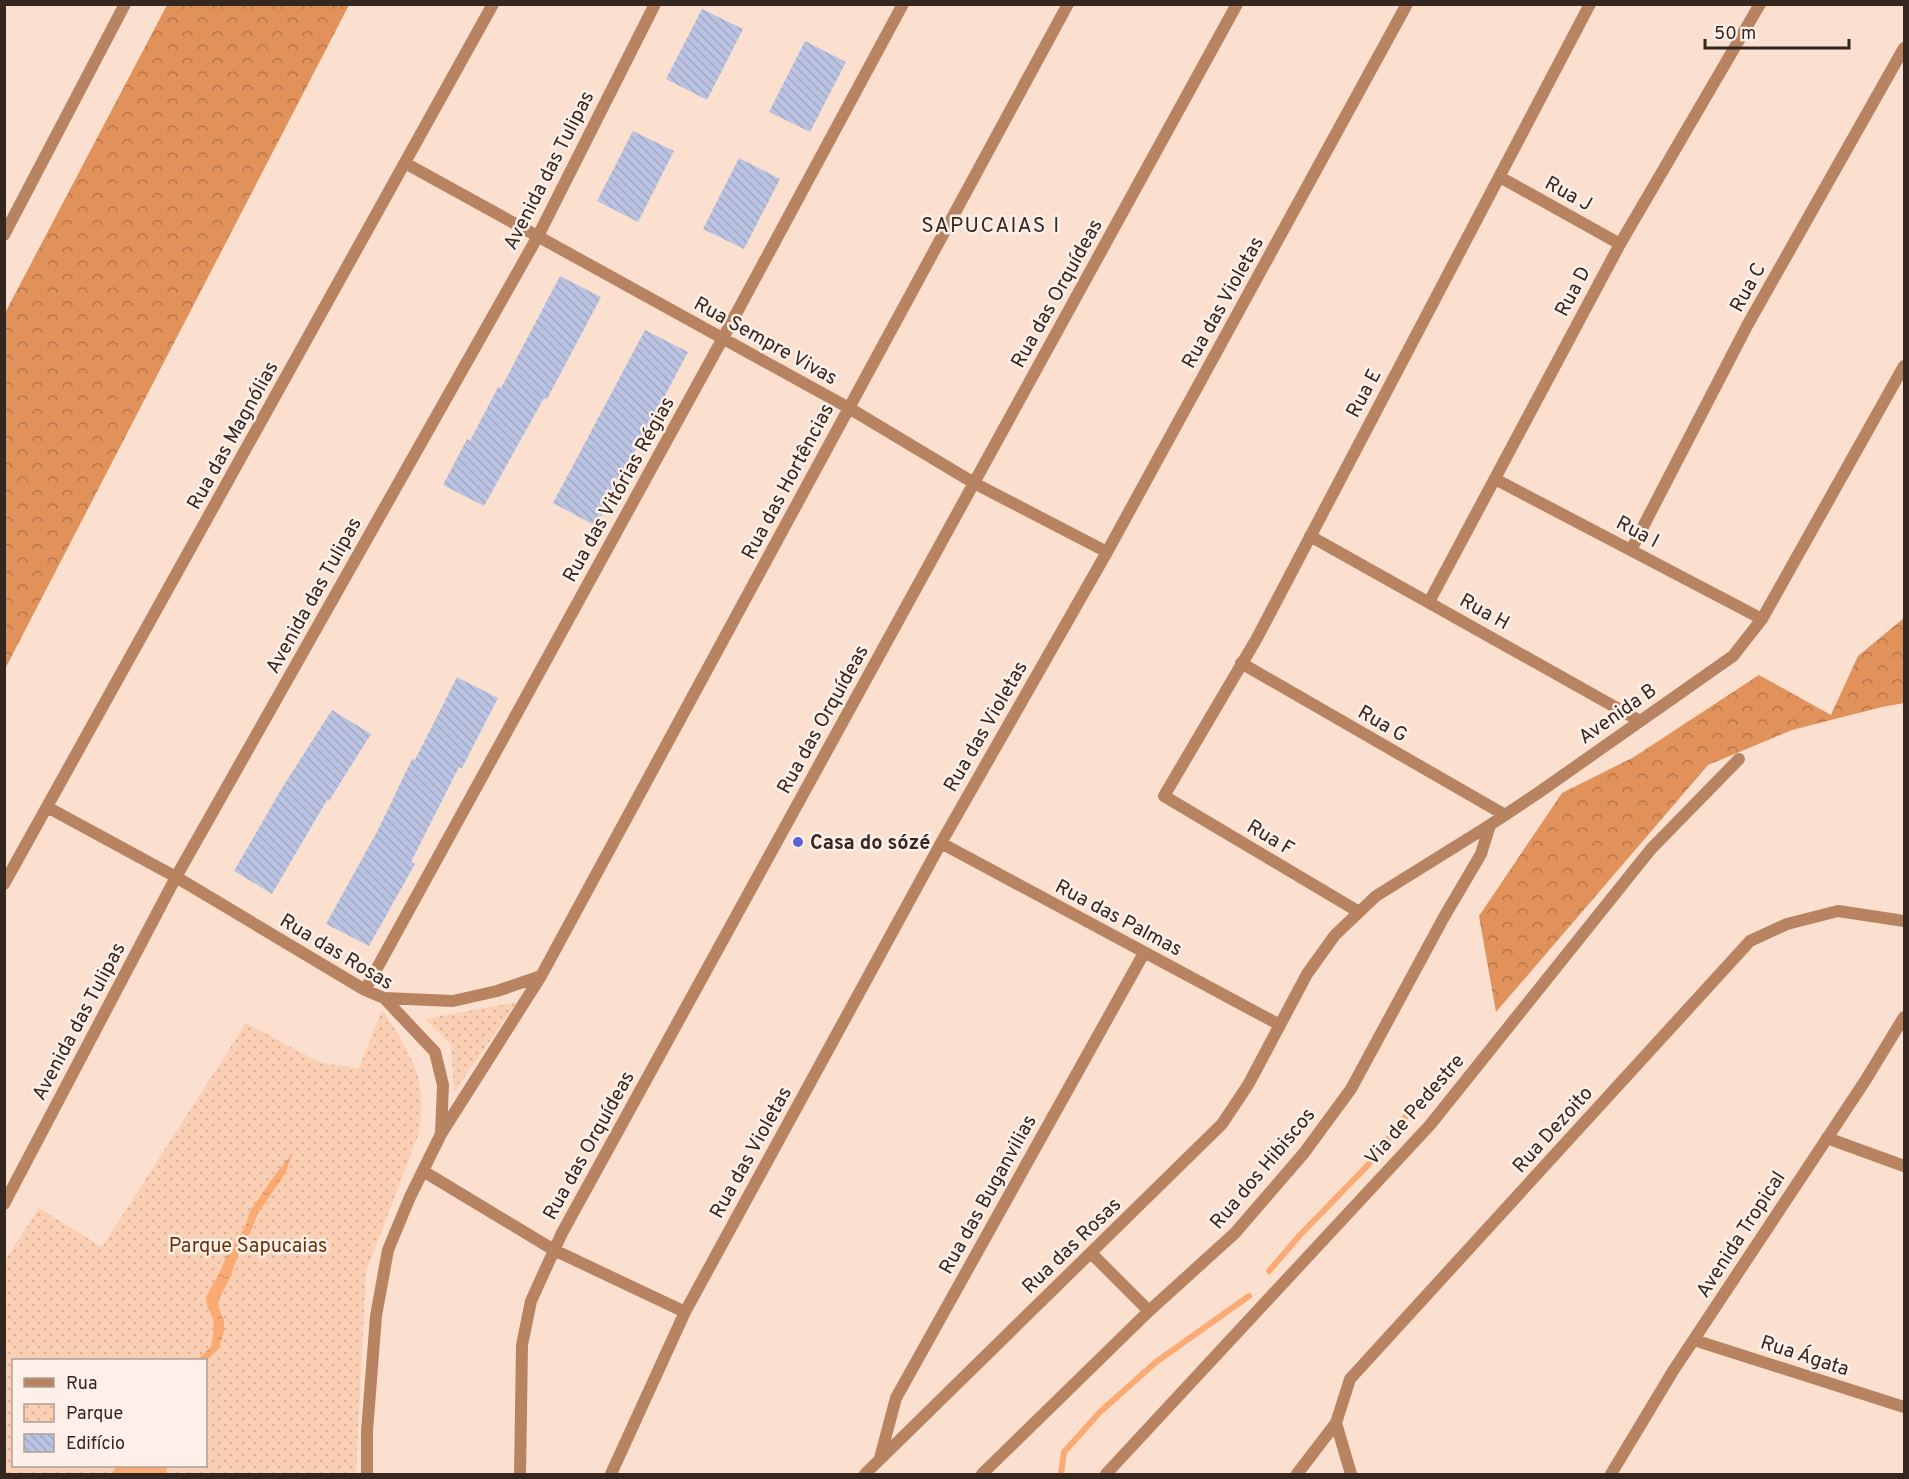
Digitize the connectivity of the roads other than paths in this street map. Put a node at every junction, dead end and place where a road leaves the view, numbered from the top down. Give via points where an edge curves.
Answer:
1 (125, 4) edge
2 (493, 4) edge
3 (656, 4) edge
4 (903, 4) edge
5 (1068, 4) edge
6 (1237, 4) edge
7 (1407, 4) edge
8 (1590, 4) edge
9 (1760, 4) edge
10 (1905, 48) edge
11 (405, 163) junction
12 (1500, 177) junction
13 (4, 235) edge
14 (538, 236) junction
15 (1620, 244) junction
16 (723, 339) junction
17 (1905, 366) edge
18 (849, 408) junction
19 (1495, 479) junction
20 (974, 483) junction
21 (1310, 536) junction
22 (1631, 550) junction
23 (1107, 552) junction
24 (1429, 602) junction
25 (1762, 619) junction
26 (1241, 663) junction
27 (1640, 721) junction
28 (1739, 759) dead end
29 (1164, 796) joint
30 (47, 807) junction
31 (1505, 815) junction
32 (1490, 825) junction
33 (941, 843) junction
34 (176, 877) junction
35 (4, 884) edge
36 (1359, 912) junction
37 (1905, 921) edge
38 (1144, 953) junction
39 (541, 976) junction
40 (365, 990) junction
41 (384, 998) junction
42 (1905, 1017) edge
43 (1280, 1025) junction
44 (441, 1134) junction
45 (1827, 1138) junction
46 (1905, 1166) edge
47 (423, 1171) junction
48 (4, 1204) edge
49 (554, 1250) junction
50 (1091, 1253) junction
51 (1149, 1311) junction
52 (685, 1312) junction
53 (1694, 1340) junction
54 (1905, 1407) edge
55 (1336, 1423) junction
56 (880, 1460) junction
57 (367, 1474) edge
58 (520, 1474) edge
59 (612, 1474) edge
60 (865, 1474) edge
61 (982, 1474) edge
62 (1106, 1474) edge
63 (1297, 1474) edge
64 (1351, 1474) edge
65 (1611, 1474) edge

1 - 13 street
2 - 11 street, Rua das Magnólias
3 - 14 street, Avenida das Tulipas
4 - 16 street, Rua das Vitórias Régias
5 - 18 street, Rua das Hortências
6 - 20 street, Rua das Orquídeas
7 - 23 street, Rua das Violetas
8 - 12 street, Rua E
9 - 15 street, Rua D
10 - 22 street, Rua C via 1748,324
11 - 14 street, Rua Sempre Vivas
11 - 30 street, Rua das Magnólias
12 - 15 street, Rua J
12 - 21 street, Rua E
14 - 16 street, Rua Sempre Vivas
14 - 34 street, Avenida das Tulipas
15 - 19 street, Rua D
16 - 18 street, Rua Sempre Vivas
16 - 40 street, Rua das Vitórias Régias
17 - 25 street, Avenida B
18 - 20 street, Rua Sempre Vivas
18 - 39 street, Rua das Hortências
19 - 22 street, Rua I
19 - 24 street, Rua D
20 - 23 street, Rua Sempre Vivas
20 - 49 street, Rua das Orquídeas
21 - 24 street, Rua H
21 - 26 street, Rua E
22 - 25 street, Rua I
23 - 33 street, Rua das Violetas
24 - 27 street, Rua H
25 - 27 street, Avenida B via 1733,656
26 - 29 street, Rua E
26 - 31 street, Rua G
27 - 31 street, Avenida B
28 - 62 street, Via de Pedestre via 1651,849 1430,1125
29 - 36 street, Rua F
30 - 34 street, Rua das Rosas
30 - 35 street, Rua das Magnólias
31 - 32 street, Avenida B
32 - 36 street, Avenida B via 1376,896
32 - 51 street, Rua dos Hibiscos via 1481,854 1351,1089 1304,1153 1235,1233
33 - 38 street, Rua das Palmas
33 - 52 street, Rua das Violetas
34 - 40 street, Rua das Rosas
34 - 48 street, Avenida das Tulipas
36 - 43 street, Avenida B via 1335,935 1307,974
37 - 55 street, Rua Dezoito via 1838,911 1787,924 1750,941 1350,1379
38 - 43 street, Rua das Palmas
38 - 56 street, Rua das Buganvilias via 896,1398
39 - 41 street via 453,1001
39 - 44 street, Rua das Hortências
40 - 41 street, Rua das Rosas
41 - 44 street, Rua das Rosas via 435,1052 443,1085
42 - 45 street, Avenida Tropical
43 - 50 street, Rua das Rosas via 1222,1124
44 - 47 street, Rua das Rosas
45 - 46 street
45 - 53 street, Avenida Tropical
47 - 49 street
47 - 57 street, Rua das Rosas via 388,1250 376,1316
49 - 52 street
49 - 58 street, Rua das Orquídeas via 531,1301 522,1345
50 - 51 street
50 - 56 street, Rua das Rosas
51 - 61 street, Rua dos Hibiscos
52 - 59 street, Rua das Violetas
53 - 54 street, Rua Ágata
53 - 65 street, Avenida Tropical
55 - 63 street, Rua Dezoito
55 - 64 street
56 - 60 street, Rua das Rosas

